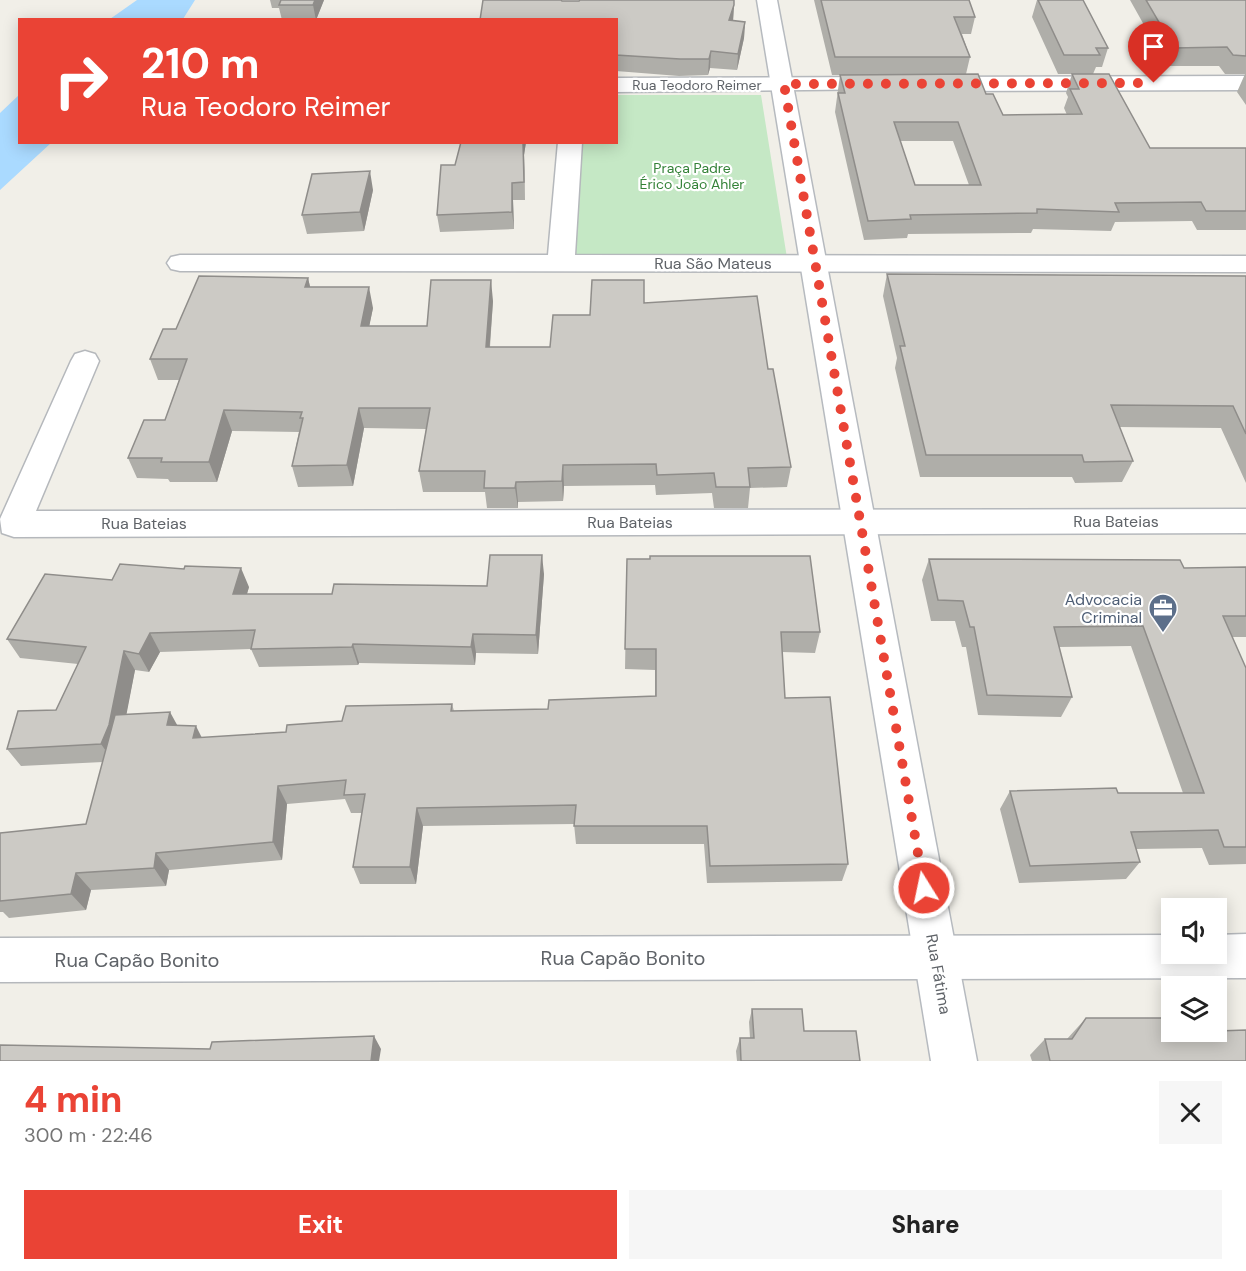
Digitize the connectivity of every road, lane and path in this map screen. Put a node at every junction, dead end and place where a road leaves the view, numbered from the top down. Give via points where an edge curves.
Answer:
1 (767, 0) edge
2 (1246, 83) edge
3 (784, 84) junction
4 (618, 85) edge
5 (570, 144) edge
6 (180, 263) dead end
7 (561, 263) junction
8 (813, 263) junction
9 (1246, 264) edge
10 (85, 362) dead end
11 (1246, 520) edge
12 (859, 522) junction
13 (1246, 956) edge
14 (936, 957) junction
15 (0, 960) edge
16 (954, 1061) edge

1 - 3 street, Rua Fátima
2 - 3 street, Rua Teodoro Reimer
3 - 4 street, Rua Teodoro Reimer
3 - 8 street, Rua Fátima
5 - 7 street
6 - 7 street, Rua São Mateus
7 - 8 street, Rua São Mateus
8 - 9 street, Rua São Mateus
8 - 12 street, Rua Fátima
10 - 12 street, Rua Bateias via 14,524
11 - 12 street, Rua Bateias
12 - 14 street, Rua Fátima
13 - 14 street, Rua Capão Bonito
14 - 15 street, Rua Capão Bonito
14 - 16 street, Rua Fátima

